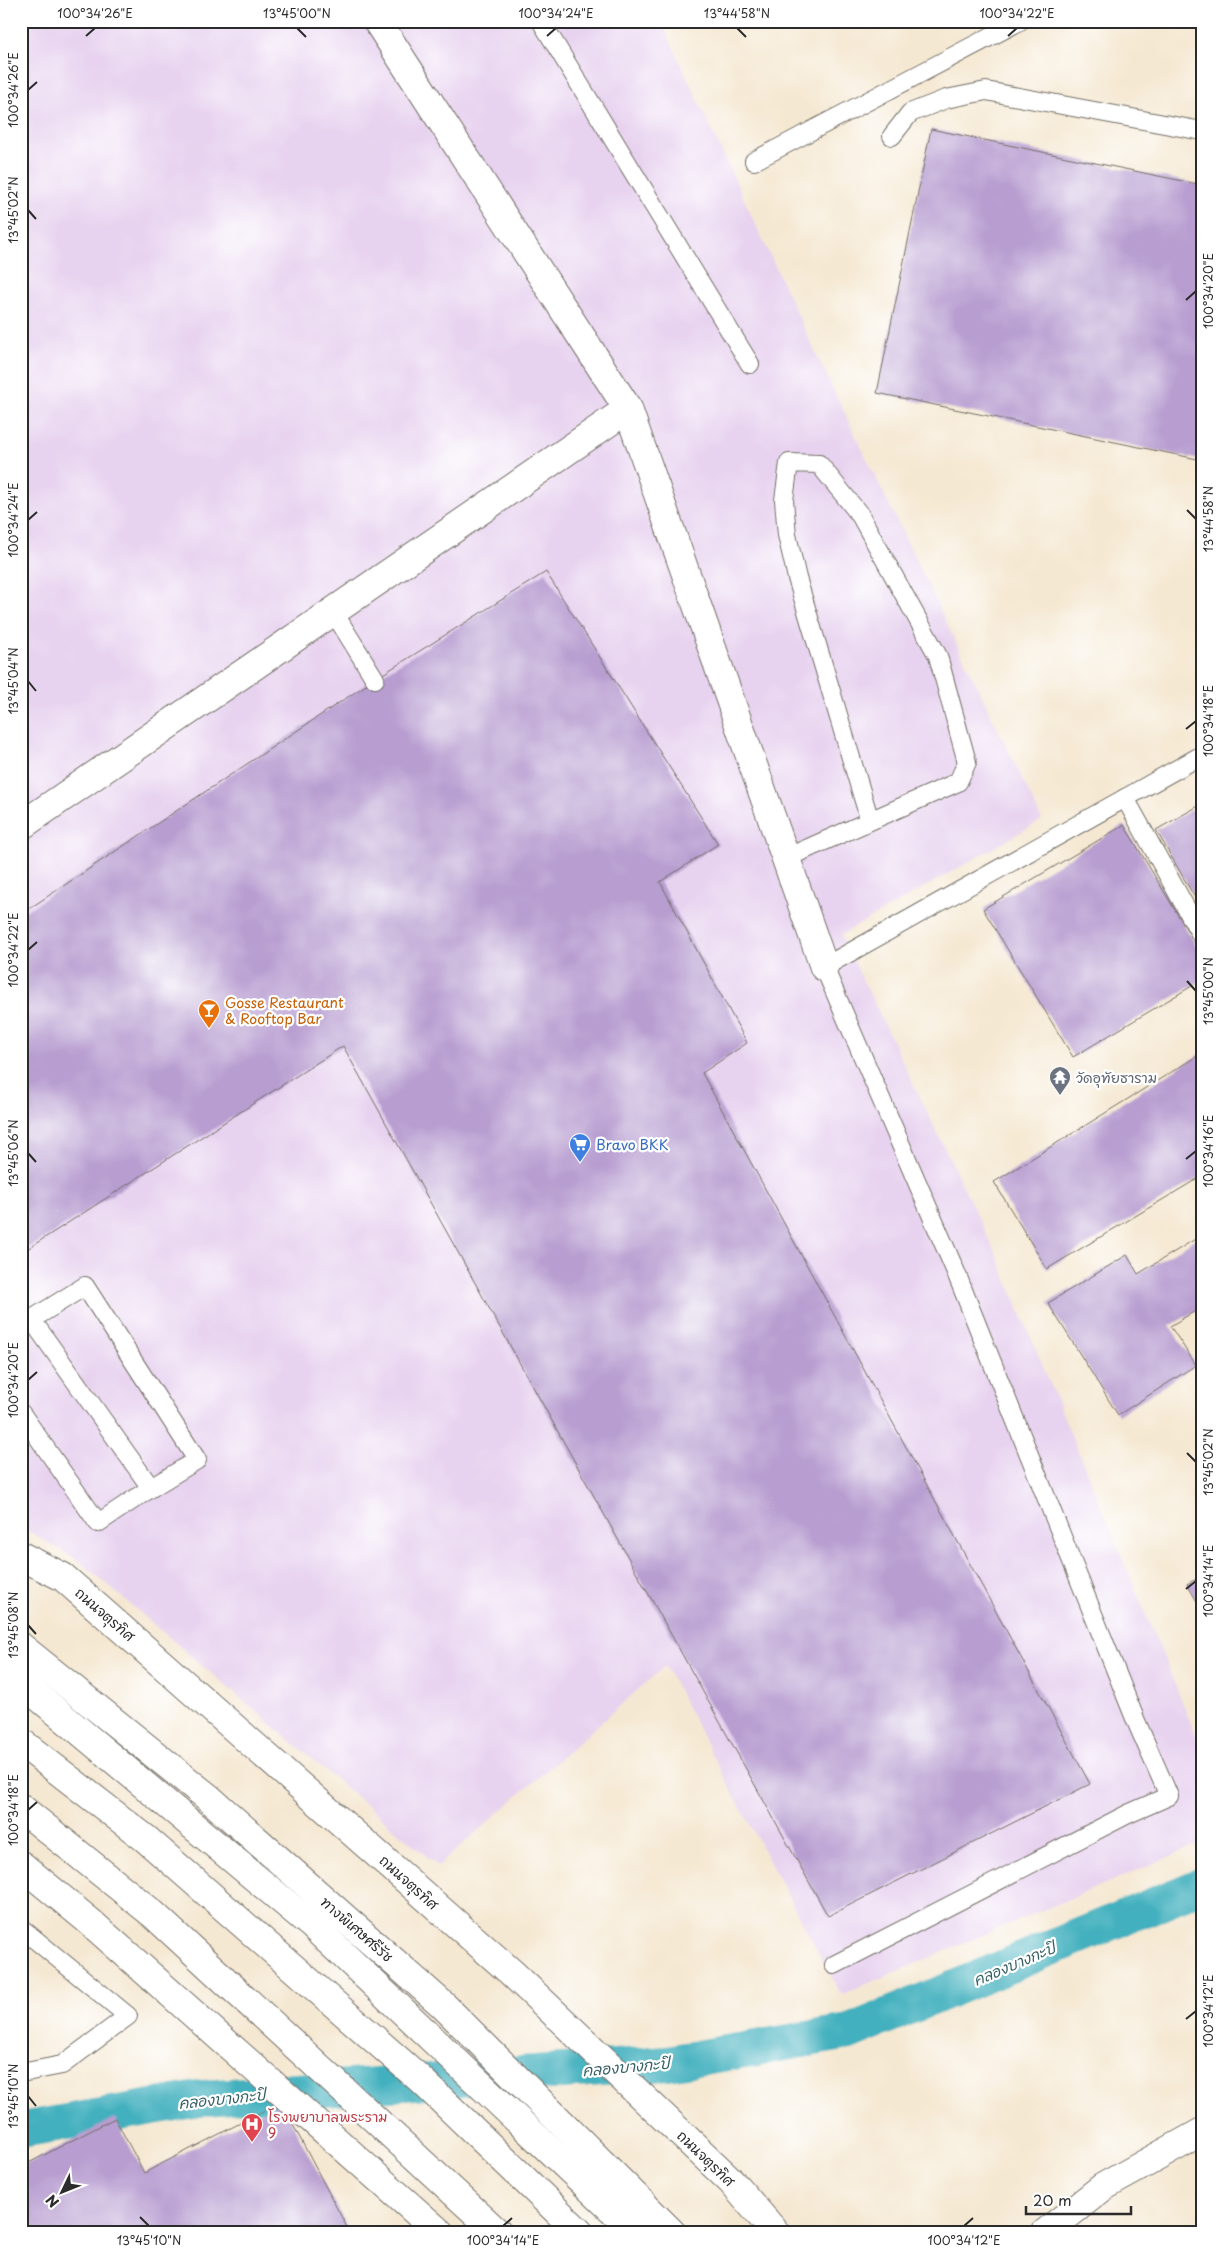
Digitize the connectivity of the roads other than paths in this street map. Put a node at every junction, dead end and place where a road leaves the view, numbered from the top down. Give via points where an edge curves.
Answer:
1 (377, 21) edge
2 (541, 21) edge
3 (1020, 21) edge
4 (1202, 131) edge
5 (892, 136) dead end
6 (754, 161) dead end
7 (750, 364) dead end
8 (628, 409) junction
9 (333, 611) junction
10 (374, 679) dead end
11 (1202, 755) edge
12 (1125, 798) junction
13 (870, 822) junction
14 (21, 826) edge
15 (786, 858) junction
16 (1202, 937) edge
17 (824, 967) junction
18 (26, 1323) edge
19 (21, 1413) edge
20 (151, 1488) junction
21 (21, 1556) edge
22 (21, 1648) edge
23 (21, 1682) edge
24 (21, 1742) edge
25 (21, 1808) edge
26 (21, 1865) edge
27 (21, 1928) edge
28 (834, 1965) dead end
29 (21, 2073) edge
30 (1202, 2132) edge
31 (490, 2225) edge
32 (440, 2233) edge
33 (580, 2233) edge
34 (637, 2233) edge
35 (672, 2233) edge
36 (776, 2233) edge
37 (1045, 2233) edge

1 - 8 main road
2 - 7 lane
3 - 6 lane
4 - 5 lane via 986,92 946,99 910,113
8 - 9 main road
8 - 15 main road
9 - 10 lane
9 - 14 main road
11 - 12 lane
12 - 16 lane
12 - 17 lane
13 - 13 lane via 796,578 784,500 788,463 819,464 860,515 938,656 967,762 958,782
13 - 15 lane
15 - 17 main road
17 - 28 lane via 955,1270 1169,1796
18 - 20 lane
18 - 20 lane via 85,1286 196,1460
19 - 20 lane via 98,1523
21 - 36 main road, ถนนจตุรทิศ via 63,1577 512,1973 731,2181
22 - 35 main road, ทางพิเศษศรีรัช via 210,1799 443,2005
23 - 34 main road via 313,1926
24 - 33 main road via 146,1839 420,2079
25 - 31 main road via 153,1914
26 - 32 main road via 89,1920
27 - 29 lane via 128,2016 62,2065
30 - 37 main road via 1103,2187

